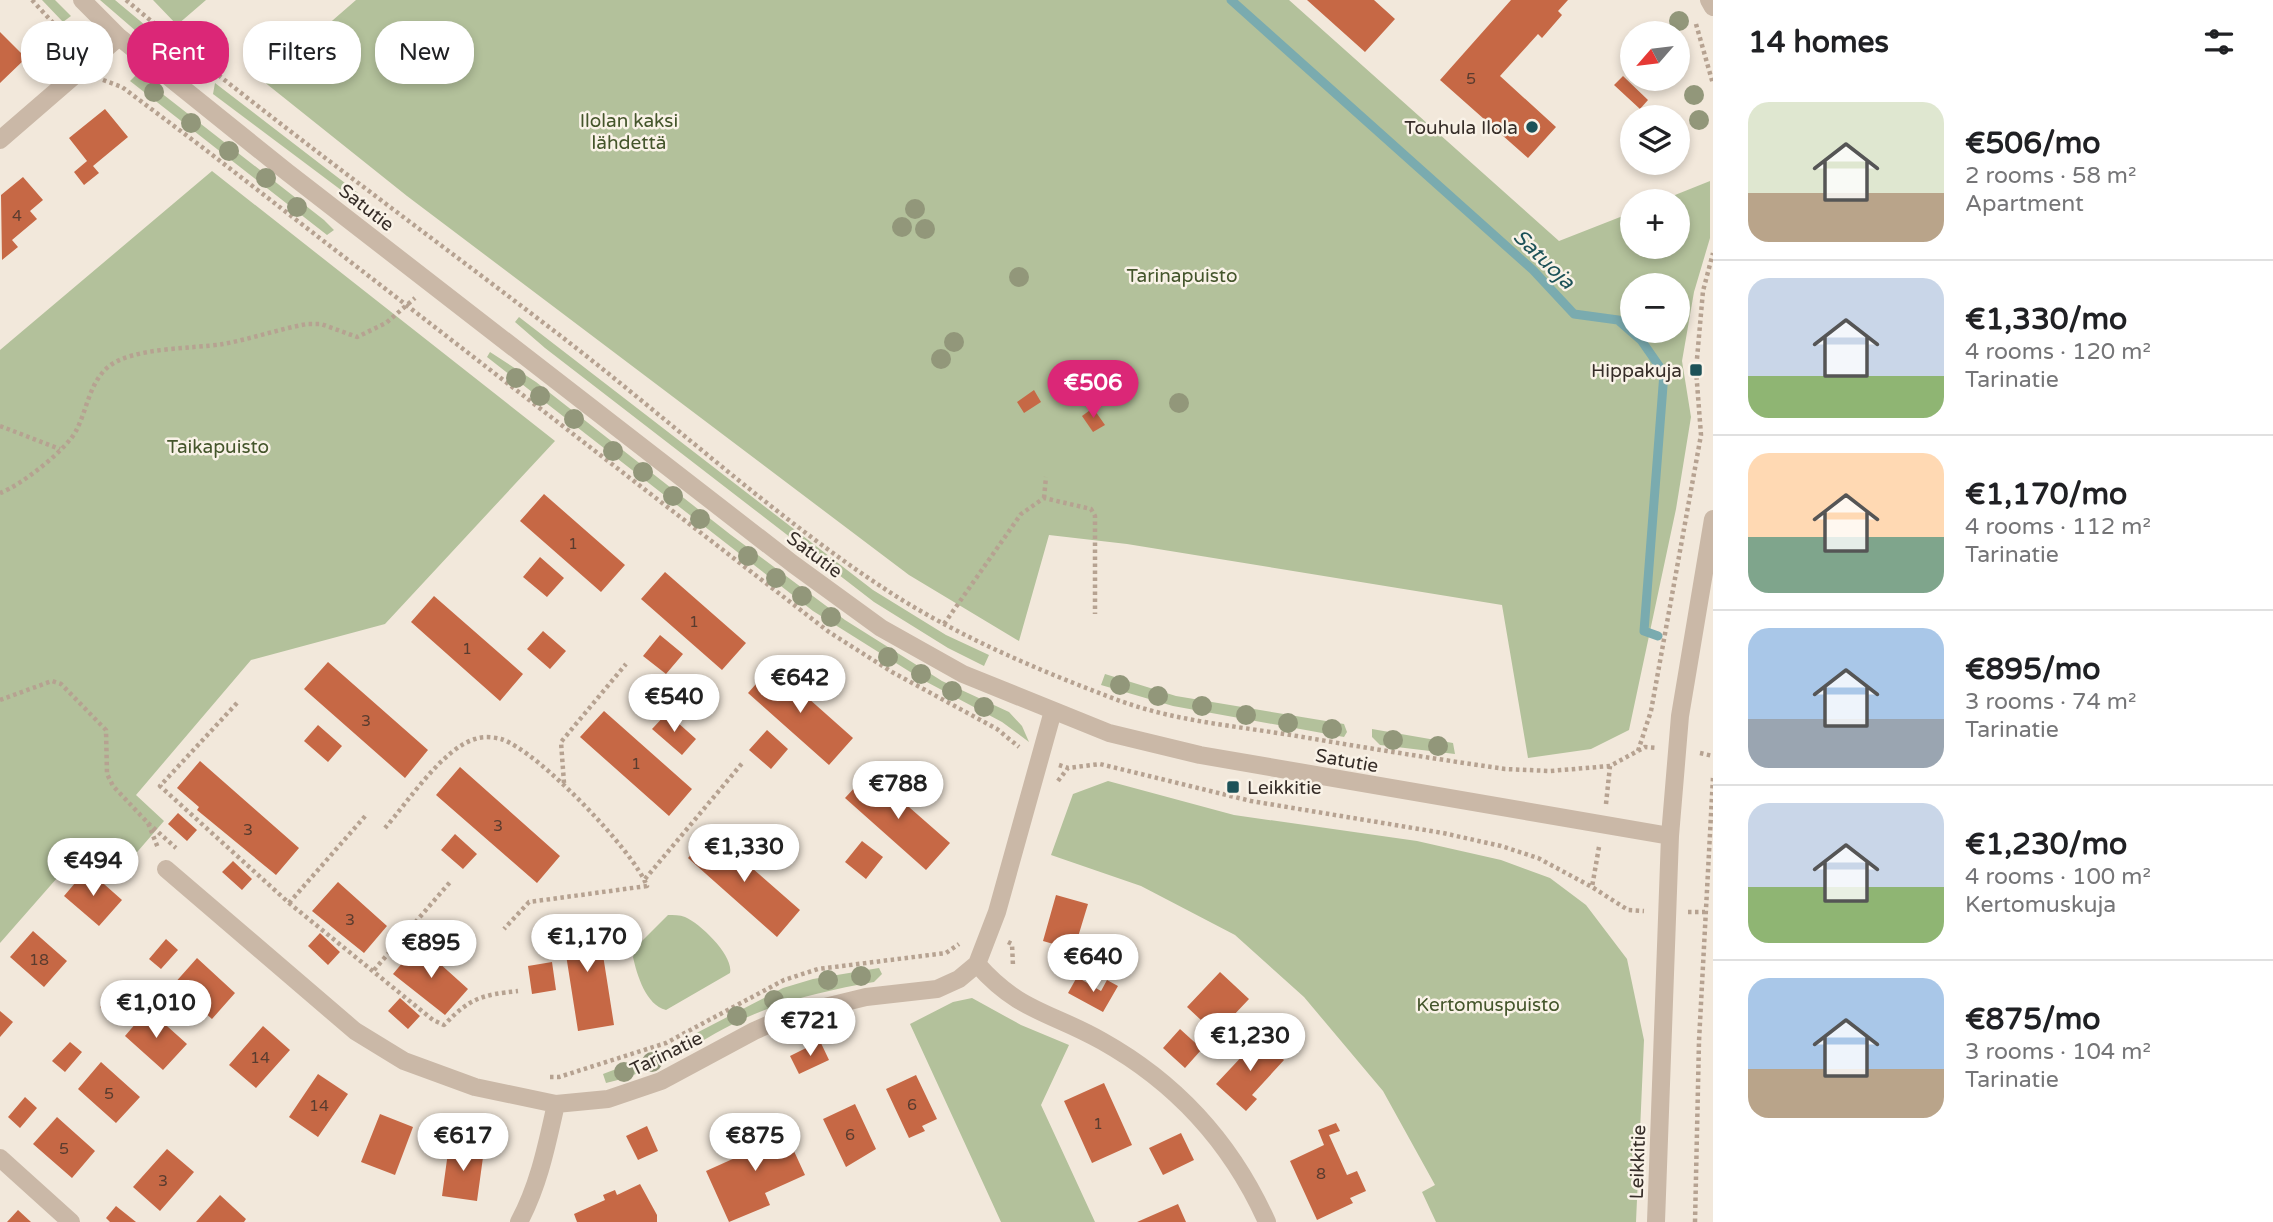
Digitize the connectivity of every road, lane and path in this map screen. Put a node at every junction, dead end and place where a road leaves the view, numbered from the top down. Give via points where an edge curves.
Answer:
1 (82, 0) edge
2 (126, 0) edge
3 (1709, 0) edge
4 (1713, 7) edge
5 (1695, 21) dead end
6 (119, 37) junction
7 (1713, 84) edge
8 (0, 140) edge
9 (452, 253) junction
10 (1713, 253) edge
11 (429, 281) junction
12 (0, 426) edge
13 (61, 449) junction
14 (1046, 477) dead end
15 (0, 493) edge
16 (1044, 498) junction
17 (1713, 519) edge
18 (1094, 614) dead end
19 (944, 624) junction
20 (626, 664) dead end
21 (0, 700) edge
22 (237, 704) dead end
23 (1054, 711) junction
24 (1016, 746) dead end
25 (1638, 751) dead end
26 (1016, 757) dead end
27 (744, 761) dead end
28 (1610, 766) dead end
29 (1713, 777) edge
30 (564, 784) junction
31 (367, 814) dead end
32 (148, 823) junction
33 (385, 828) dead end
34 (1670, 836) junction
35 (177, 849) dead end
36 (166, 869) joint
37 (645, 879) junction
38 (451, 881) dead end
39 (289, 903) junction
40 (503, 929) dead end
41 (965, 936) dead end
42 (977, 964) junction
43 (373, 970) junction
44 (518, 991) dead end
45 (546, 1077) dead end
46 (556, 1104) junction
47 (0, 1158) edge
48 (71, 1222) edge
49 (519, 1222) edge
50 (1267, 1222) edge
51 (1656, 1222) edge
52 (1695, 1222) edge

1 - 6 street, Satutie
2 - 9 path via 207,68
3 - 4 street
5 - 7 path
6 - 8 street
6 - 11 street, Satutie
9 - 11 path
9 - 19 path via 768,502 886,590
10 - 25 path via 1703,290 1696,370 1702,435 1653,699
11 - 13 path via 396,315 356,337 321,324 307,324 226,344 119,361 95,384 77,430
11 - 23 street, Satutie via 881,628 963,674
12 - 13 path
13 - 15 path via 14,488
14 - 16 path
16 - 18 path via 1091,509 1095,516
16 - 19 path via 1021,514
17 - 34 street, Leikkitie via 1680,716
19 - 28 path via 1096,691 1159,713 1505,769
20 - 30 path via 561,742
21 - 32 path via 52,681 61,684 106,730 107,774
22 - 39 path via 160,786
23 - 34 street, Satutie via 1109,733 1200,755
23 - 42 street via 998,912
24 - 26 path
27 - 37 path
29 - 52 path
30 - 33 path via 503,739 478,737 456,746
30 - 37 path
31 - 39 path
32 - 35 path
32 - 36 path
34 - 51 street, Leikkitie
36 - 46 street, Tarinatie via 355,1031 381,1048 425,1071 475,1087
37 - 40 path via 647,886 529,902
38 - 43 path
39 - 43 path
41 - 45 path via 946,953 818,969 784,980 666,1043 559,1077
42 - 46 street, Tarinatie via 937,989 866,997 789,1016 639,1091
42 - 50 street via 1009,997 1100,1040 1191,1107 1225,1145
43 - 44 path via 444,1024 463,1005 482,995
46 - 49 street via 546,1149
47 - 48 street

